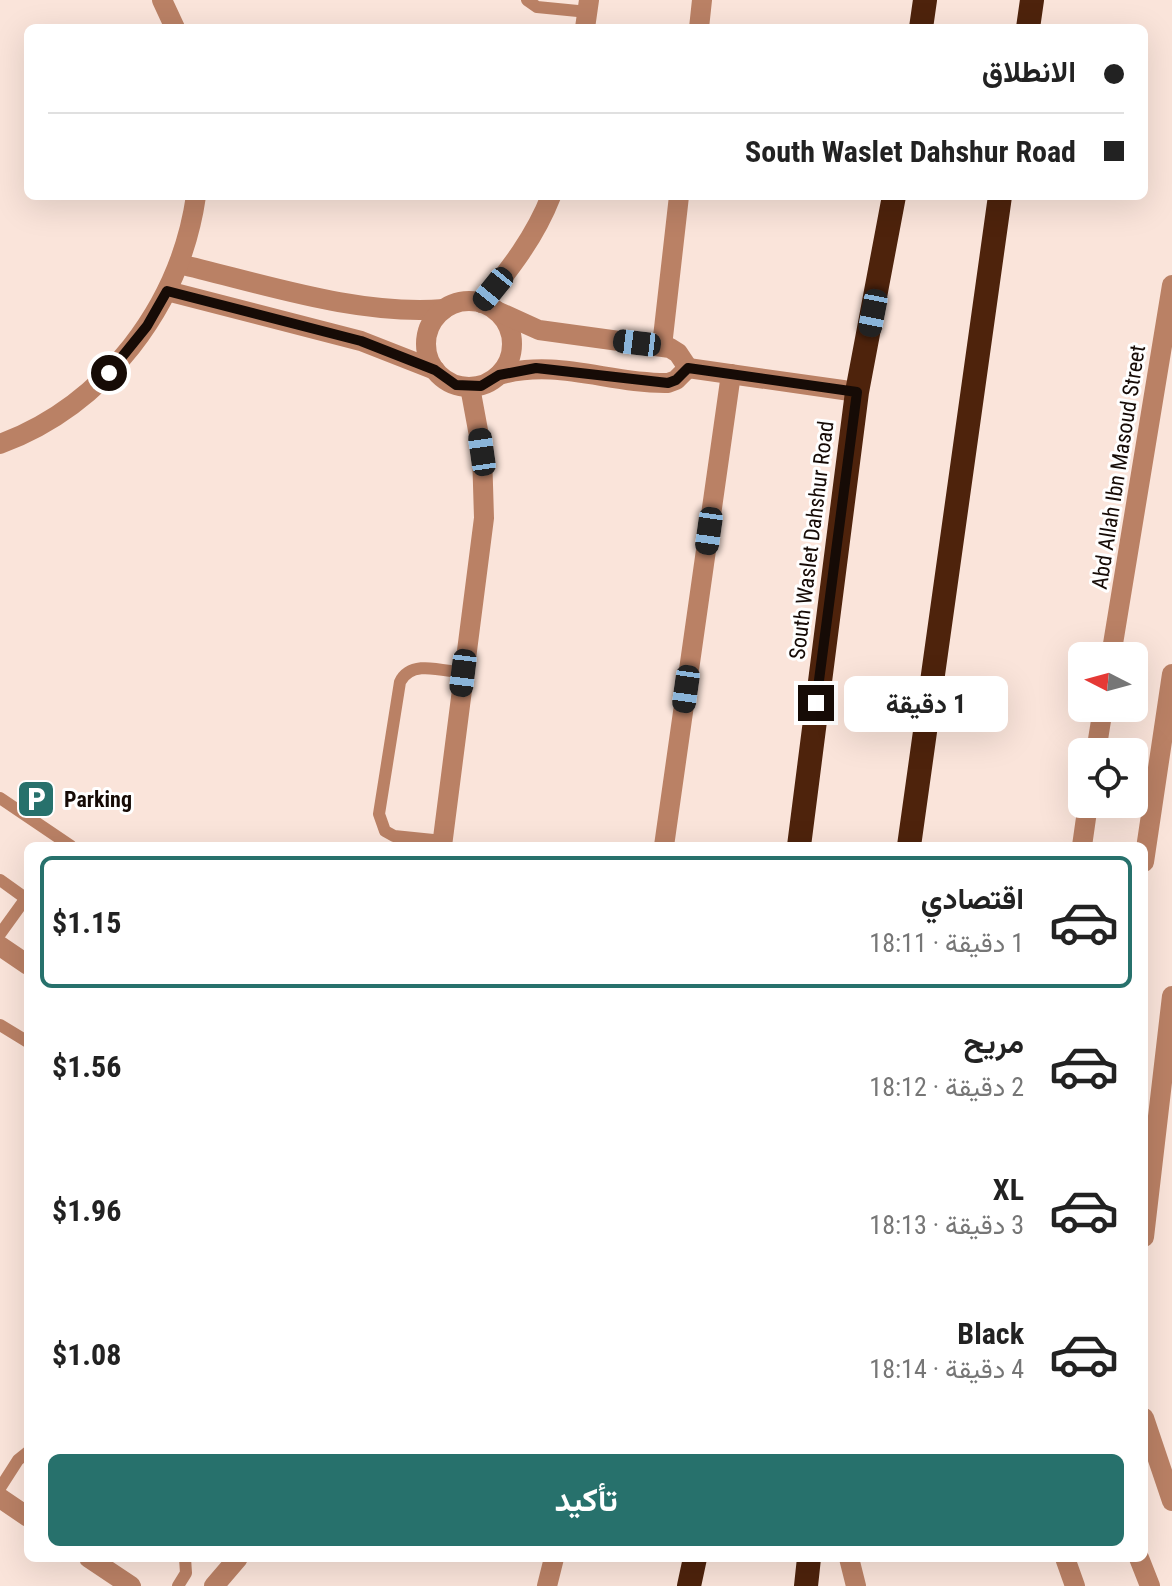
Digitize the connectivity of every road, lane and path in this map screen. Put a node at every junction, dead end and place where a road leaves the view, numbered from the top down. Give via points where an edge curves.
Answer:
1 (162, 0) edge
2 (527, 0) edge
3 (702, 0) edge
4 (925, 0) edge
5 (1032, 0) edge
6 (587, 13) edge
7 (173, 24) edge
8 (699, 24) edge
9 (922, 24) edge
10 (1029, 24) edge
11 (195, 200) edge
12 (549, 200) edge
13 (679, 200) edge
14 (893, 200) edge
15 (999, 200) edge
16 (179, 264) junction
17 (1172, 285) edge
18 (167, 291) junction
19 (490, 307) junction
20 (444, 309) junction
21 (662, 346) junction
22 (688, 368) junction
23 (435, 370) junction
24 (731, 374) junction
25 (499, 375) junction
26 (470, 387) junction
27 (857, 392) junction
28 (0, 444) edge
29 (1113, 642) edge
30 (463, 673) junction
31 (1172, 674) edge
32 (1164, 777) edge
33 (0, 798) edge
34 (1086, 818) edge
35 (65, 842) edge
36 (435, 842) edge
37 (442, 842) edge
38 (665, 842) edge
39 (800, 842) edge
40 (910, 842) edge
41 (1083, 842) edge
42 (1148, 845) edge
43 (0, 880) edge
44 (24, 897) edge
45 (24, 903) edge
46 (0, 934) edge
47 (0, 946) edge
48 (24, 962) edge
49 (1172, 996) edge
50 (0, 1025) edge
51 (24, 1040) edge
52 (1148, 1203) edge
53 (1148, 1430) edge
54 (24, 1455) edge
55 (0, 1488) edge
56 (0, 1498) edge
57 (1172, 1501) edge
58 (24, 1514) edge
59 (95, 1562) edge
60 (185, 1562) edge
61 (235, 1562) edge
62 (553, 1562) edge
63 (694, 1562) edge
64 (809, 1562) edge
65 (850, 1562) edge
66 (1066, 1562) edge
67 (1141, 1562) edge
68 (131, 1586) edge
69 (178, 1586) edge
70 (214, 1586) edge
71 (547, 1586) edge
72 (689, 1586) edge
73 (806, 1586) edge
74 (856, 1586) edge
75 (1075, 1586) edge
76 (1150, 1586) edge

1 - 7 street
2 - 6 lane via 537,7
3 - 8 street
4 - 9 highway
5 - 10 highway
11 - 16 street
12 - 19 street
13 - 21 street
14 - 27 highway, South Waslet Dahshur Road
15 - 40 highway
16 - 18 street
16 - 20 street via 368,308
17 - 29 street, Abd Allah Ibn Masoud Street
18 - 23 street via 361,341
18 - 28 street via 130,348 95,386 65,410
19 - 20 street via 462,302
19 - 21 street via 539,330
19 - 25 street via 512,336 512,350
20 - 23 street via 428,331
21 - 22 street via 678,353
22 - 24 street
22 - 25 street via 668,383 555,368
23 - 26 street via 456,385
24 - 27 street
24 - 38 street
25 - 26 street
26 - 30 street via 482,452 484,518
27 - 39 highway, South Waslet Dahshur Road
30 - 36 lane via 416,668 400,682 379,814 385,831 394,836
30 - 37 street
31 - 32 street
32 - 42 street
33 - 35 lane
34 - 41 street
43 - 44 lane
45 - 46 lane
47 - 48 street
49 - 52 street
50 - 51 lane
53 - 57 street
54 - 55 lane
56 - 58 street
59 - 68 street
60 - 69 lane
61 - 70 street
62 - 71 street
63 - 72 highway
64 - 73 highway
65 - 74 street
66 - 75 street
67 - 76 street

